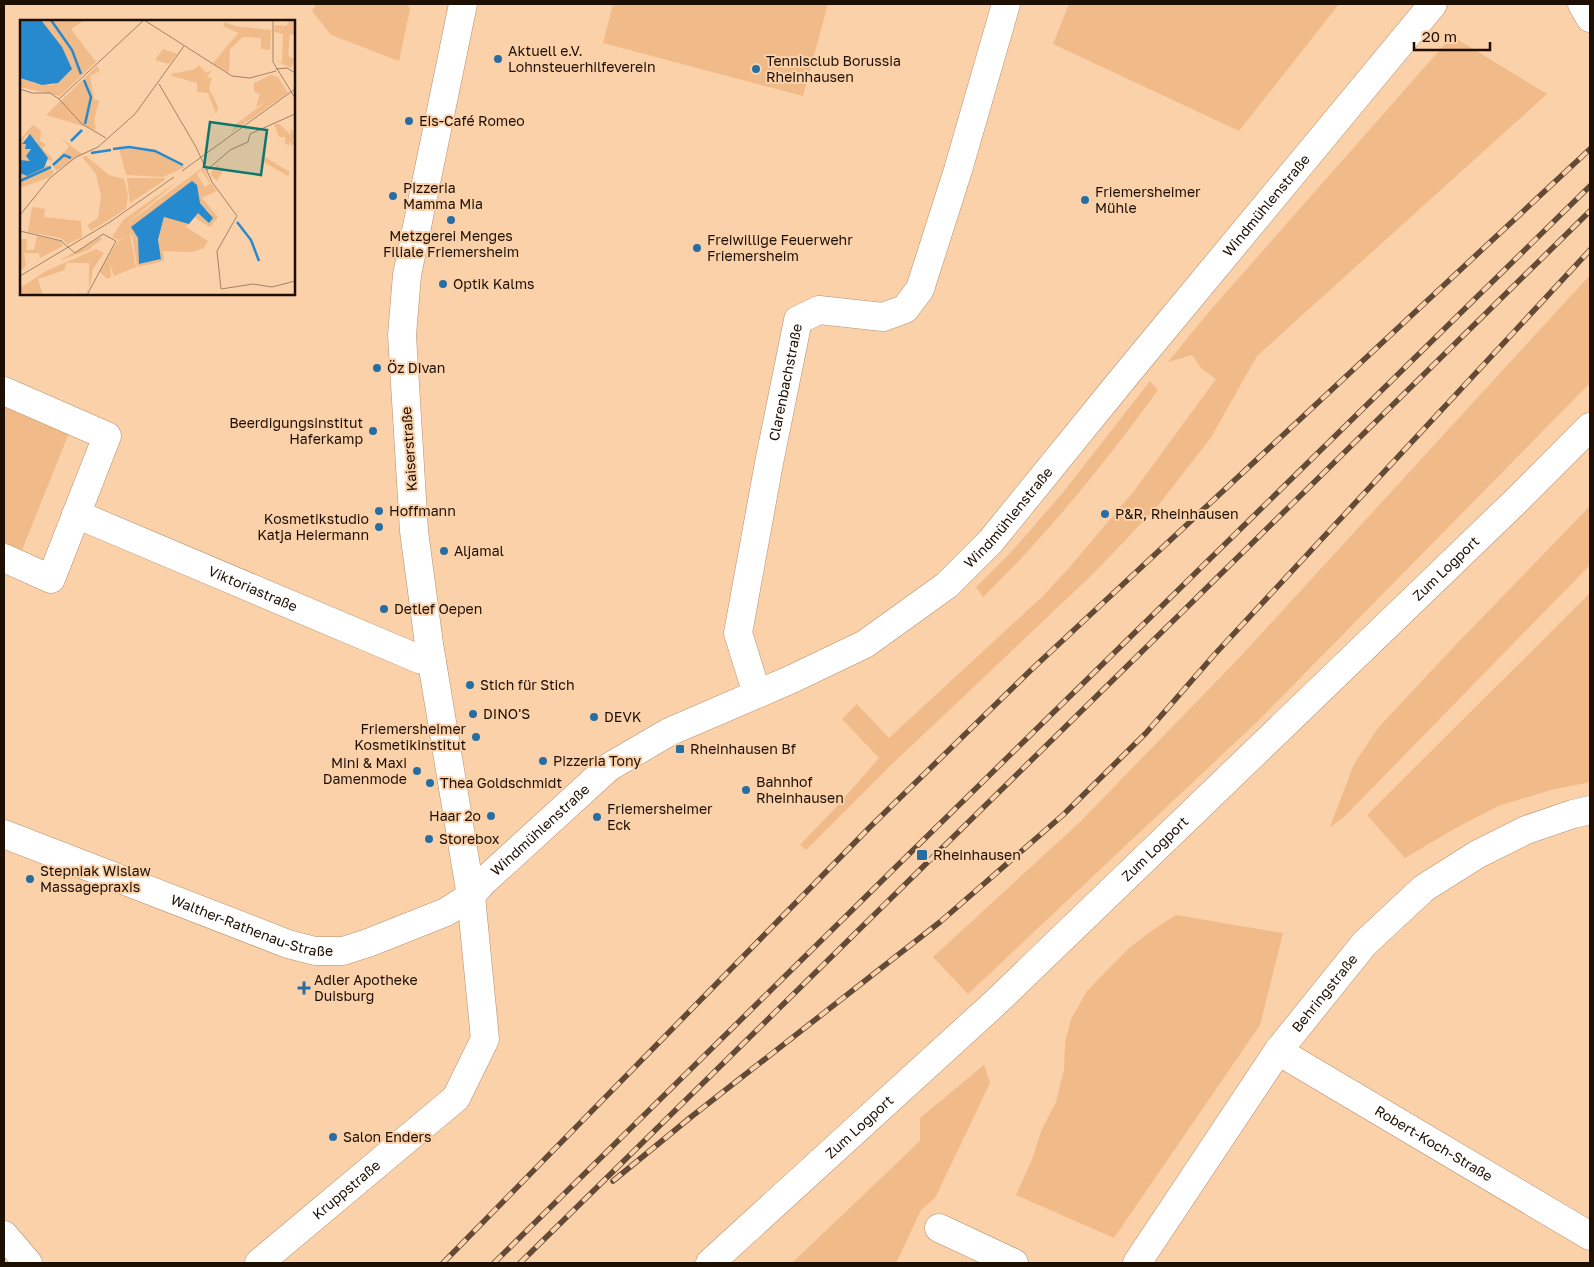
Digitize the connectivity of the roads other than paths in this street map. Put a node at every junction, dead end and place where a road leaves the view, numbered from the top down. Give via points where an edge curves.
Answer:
1 (463, 4) edge
2 (1006, 4) edge
3 (1433, 4) edge
4 (1582, 4) edge
5 (1590, 18) edge
6 (4, 391) edge
7 (1590, 427) edge
8 (76, 514) junction
9 (4, 558) edge
10 (432, 662) junction
11 (757, 694) junction
12 (1590, 810) edge
13 (4, 834) edge
14 (471, 896) junction
15 (1278, 1051) junction
16 (940, 1228) dead end
17 (4, 1234) edge
18 (1590, 1236) edge
19 (28, 1263) edge
20 (259, 1263) edge
21 (710, 1263) edge
22 (1014, 1263) edge
23 (1136, 1263) edge

1 - 10 street, Kaiserstraße via 407,275 402,335 414,531
2 - 11 street, Clarenbachstraße via 920,289 905,309 883,317 819,310 798,320 738,633
3 - 11 street, Windmühlenstraße via 991,541 947,585 865,644
4 - 5 street
6 - 8 street via 107,436
7 - 21 street, Zum Logport via 994,1003
8 - 9 street via 51,579
8 - 10 street, Viktoriastraße
10 - 14 street, Kaiserstraße
11 - 14 street, Windmühlenstraße via 669,732 608,767
12 - 15 street, Behringstraße via 1526,830 1478,854 1424,888 1364,944
13 - 14 street, Walther-Rathenau-Straße via 288,944 315,951 343,951 368,943 446,912
14 - 20 street, Kruppstraße via 485,1039 456,1098
15 - 18 street, Robert-Koch-Straße
15 - 23 street, Behringstraße
16 - 22 street
17 - 19 street

